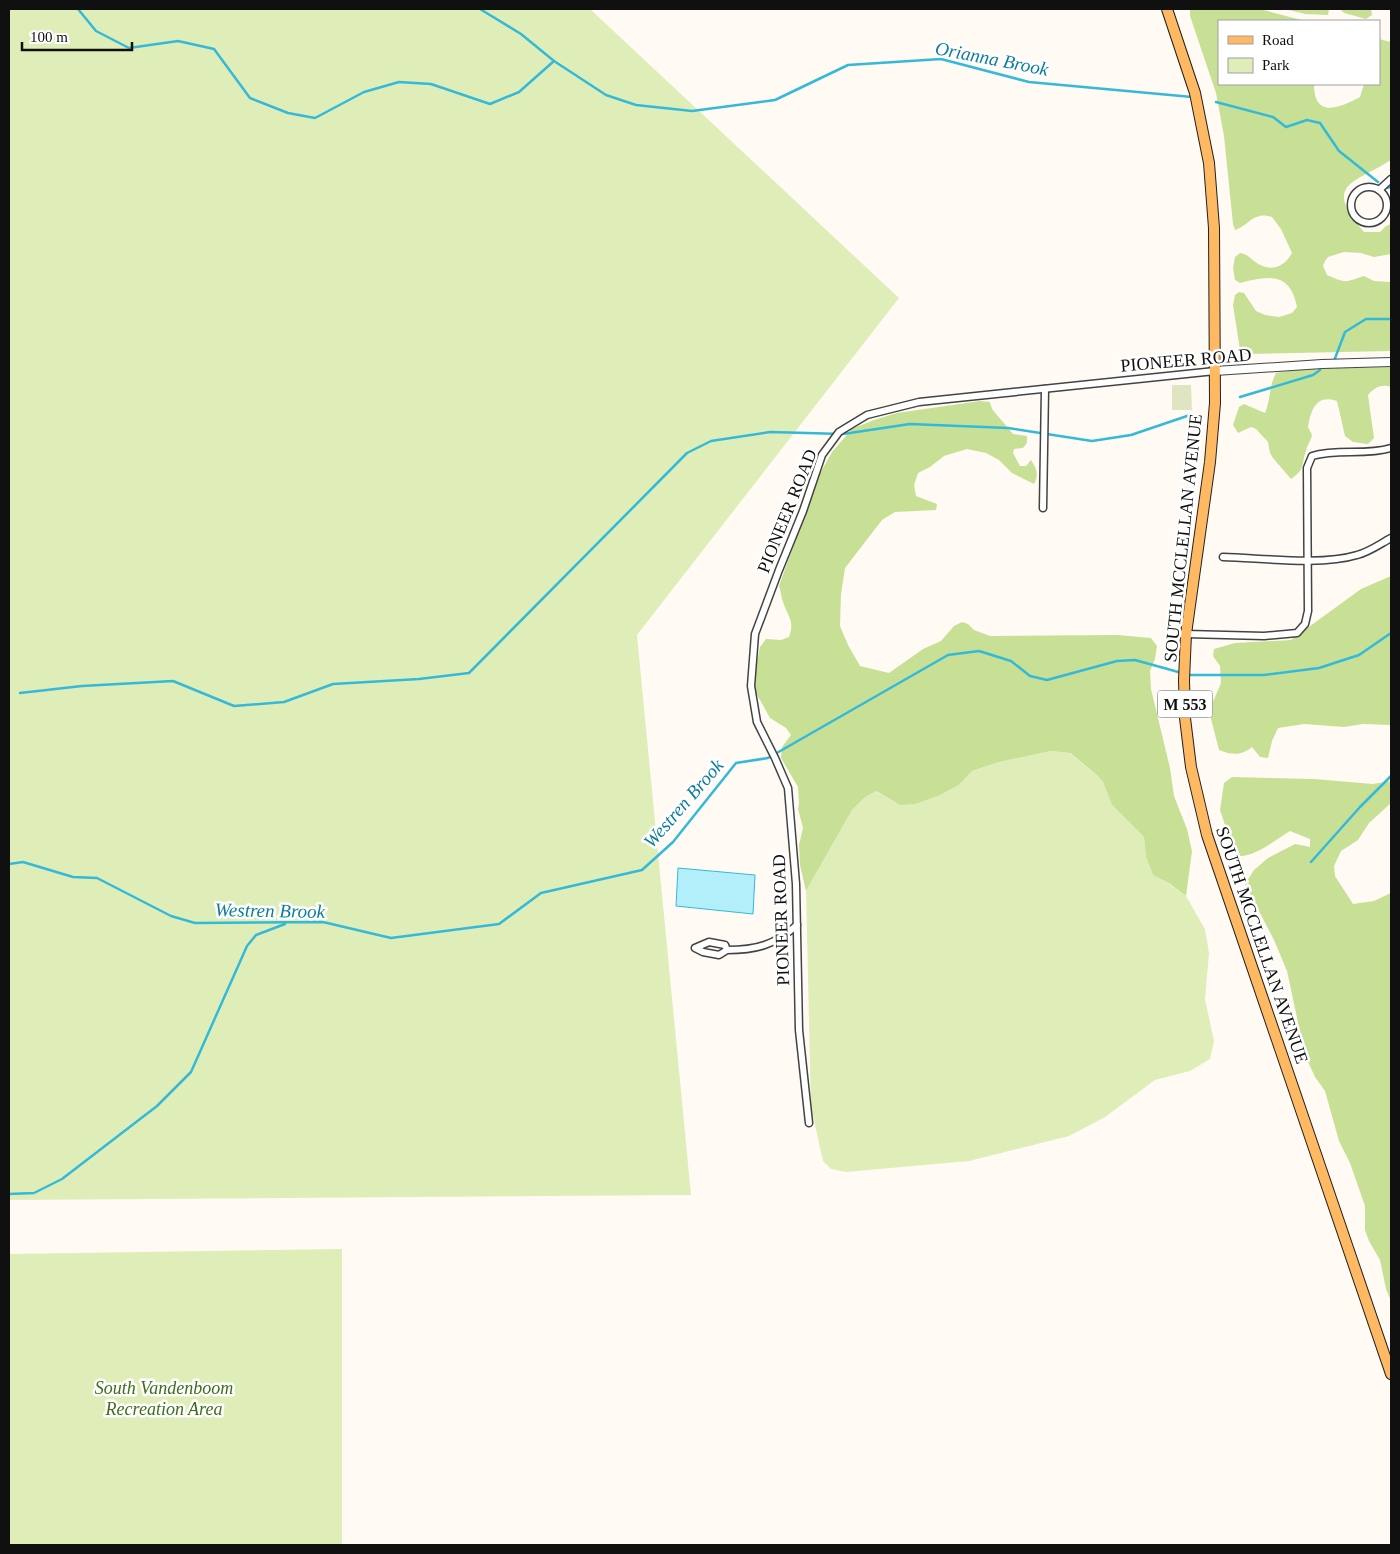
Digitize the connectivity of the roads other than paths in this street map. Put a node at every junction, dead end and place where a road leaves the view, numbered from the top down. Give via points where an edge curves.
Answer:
1 (1167, 9) edge
2 (1391, 179) edge
3 (1379, 190) junction
4 (1391, 362) edge
5 (1216, 371) junction
6 (1046, 389) junction
7 (1391, 448) edge
8 (1043, 508) dead end
9 (1391, 538) edge
10 (1223, 557) dead end
11 (1308, 560) junction
12 (1186, 634) junction
13 (797, 925) junction
14 (727, 950) dead end
15 (809, 1123) dead end
16 (1391, 1374) edge

1 - 5 main road, SOUTH MCCLELLAN AVENUE / M 553 via 1195,93 1209,163 1214,228
2 - 3 street
3 - 3 street via 1362,188 1354,196 1353,212 1361,221 1373,222 1383,216 1387,205
4 - 5 street, PIONEER ROAD
5 - 6 street, PIONEER ROAD
5 - 12 main road, SOUTH MCCLELLAN AVENUE / M 553 via 1210,462
6 - 8 street
6 - 13 street, PIONEER ROAD via 919,402 867,415 839,432 822,455 755,634 751,686 757,722 788,788
7 - 11 street via 1378,452 1325,452 1312,456 1307,468
9 - 11 street via 1358,555 1334,560
10 - 11 street
11 - 12 street via 1308,611 1305,624 1297,633 1264,636
12 - 16 main road, SOUTH MCCLELLAN AVENUE / M 553 via 1185,718 1191,767 1207,835
13 - 14 street via 770,944 749,950
13 - 15 street, PIONEER ROAD via 799,1030

